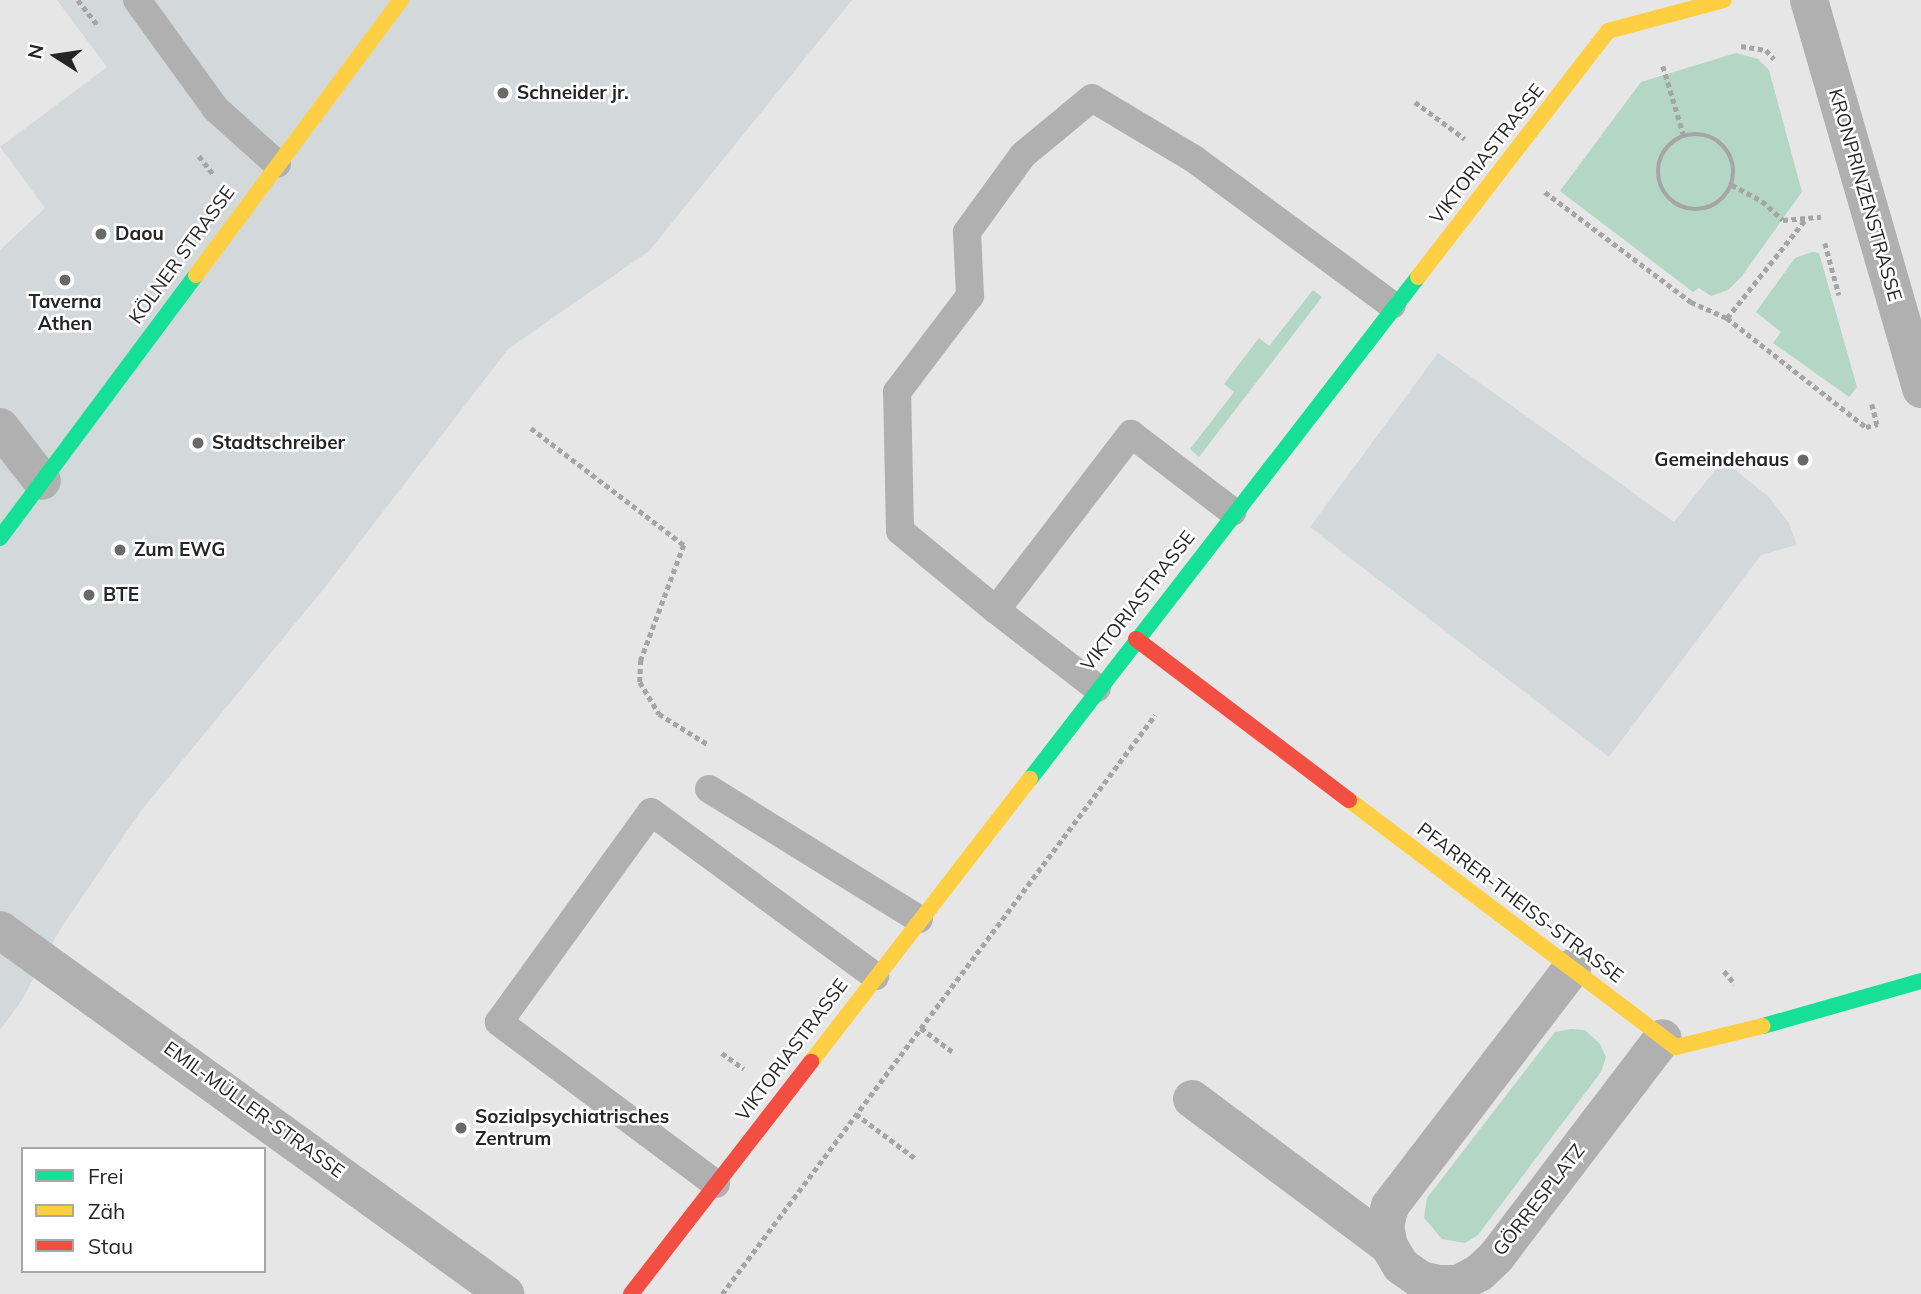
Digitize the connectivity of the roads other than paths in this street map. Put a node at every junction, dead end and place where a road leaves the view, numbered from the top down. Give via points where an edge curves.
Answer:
1 (137, 0) edge
2 (401, 0) edge
3 (1724, 0) edge
4 (1809, 0) edge
5 (277, 164) junction
6 (1392, 305) junction
7 (1921, 389) edge
8 (0, 427) edge
9 (41, 481) junction
10 (1233, 512) junction
11 (0, 538) edge
12 (996, 610) junction
13 (1136, 639) junction
14 (1097, 688) junction
15 (709, 789) dead end
16 (919, 919) junction
17 (0, 930) edge
18 (1572, 968) junction
19 (875, 976) junction
20 (1921, 981) edge
21 (1662, 1038) junction
22 (1192, 1099) dead end
23 (716, 1184) junction
24 (1389, 1246) junction
25 (505, 1294) edge
26 (631, 1294) edge

1 - 5 lane via 216,109
2 - 5 street, KÖLNER STRASSE
3 - 6 street, VIKTORIASTRASSE via 1608,31
4 - 7 street, KRONPRINZENSTRASSE
5 - 9 street, KÖLNER STRASSE
6 - 10 street, VIKTORIASTRASSE
6 - 12 lane via 1194,159 1092,98 1023,155 968,232 970,296 897,392 900,531
8 - 9 street
9 - 11 street, KÖLNER STRASSE
10 - 12 lane via 1131,434
10 - 13 street, VIKTORIASTRASSE
12 - 14 lane
13 - 14 street, VIKTORIASTRASSE
13 - 18 street, PFARRER-THEISS-STRASSE
14 - 16 street, VIKTORIASTRASSE
15 - 16 lane
16 - 19 street, VIKTORIASTRASSE
17 - 25 street, EMIL-MÜLLER-STRASSE
18 - 21 street, PFARRER-THEISS-STRASSE
18 - 24 street via 1390,1206 1385,1226
19 - 23 street, VIKTORIASTRASSE
19 - 23 lane via 651,812 499,1022
20 - 21 street, PFARRER-THEISS-STRASSE via 1688,1047 1676,1047
21 - 24 street, GÖRRESPLATZ via 1496,1257 1479,1273 1458,1284 1422,1280 1401,1266
22 - 24 street, GÖRRESPLATZ
23 - 26 street, VIKTORIASTRASSE

